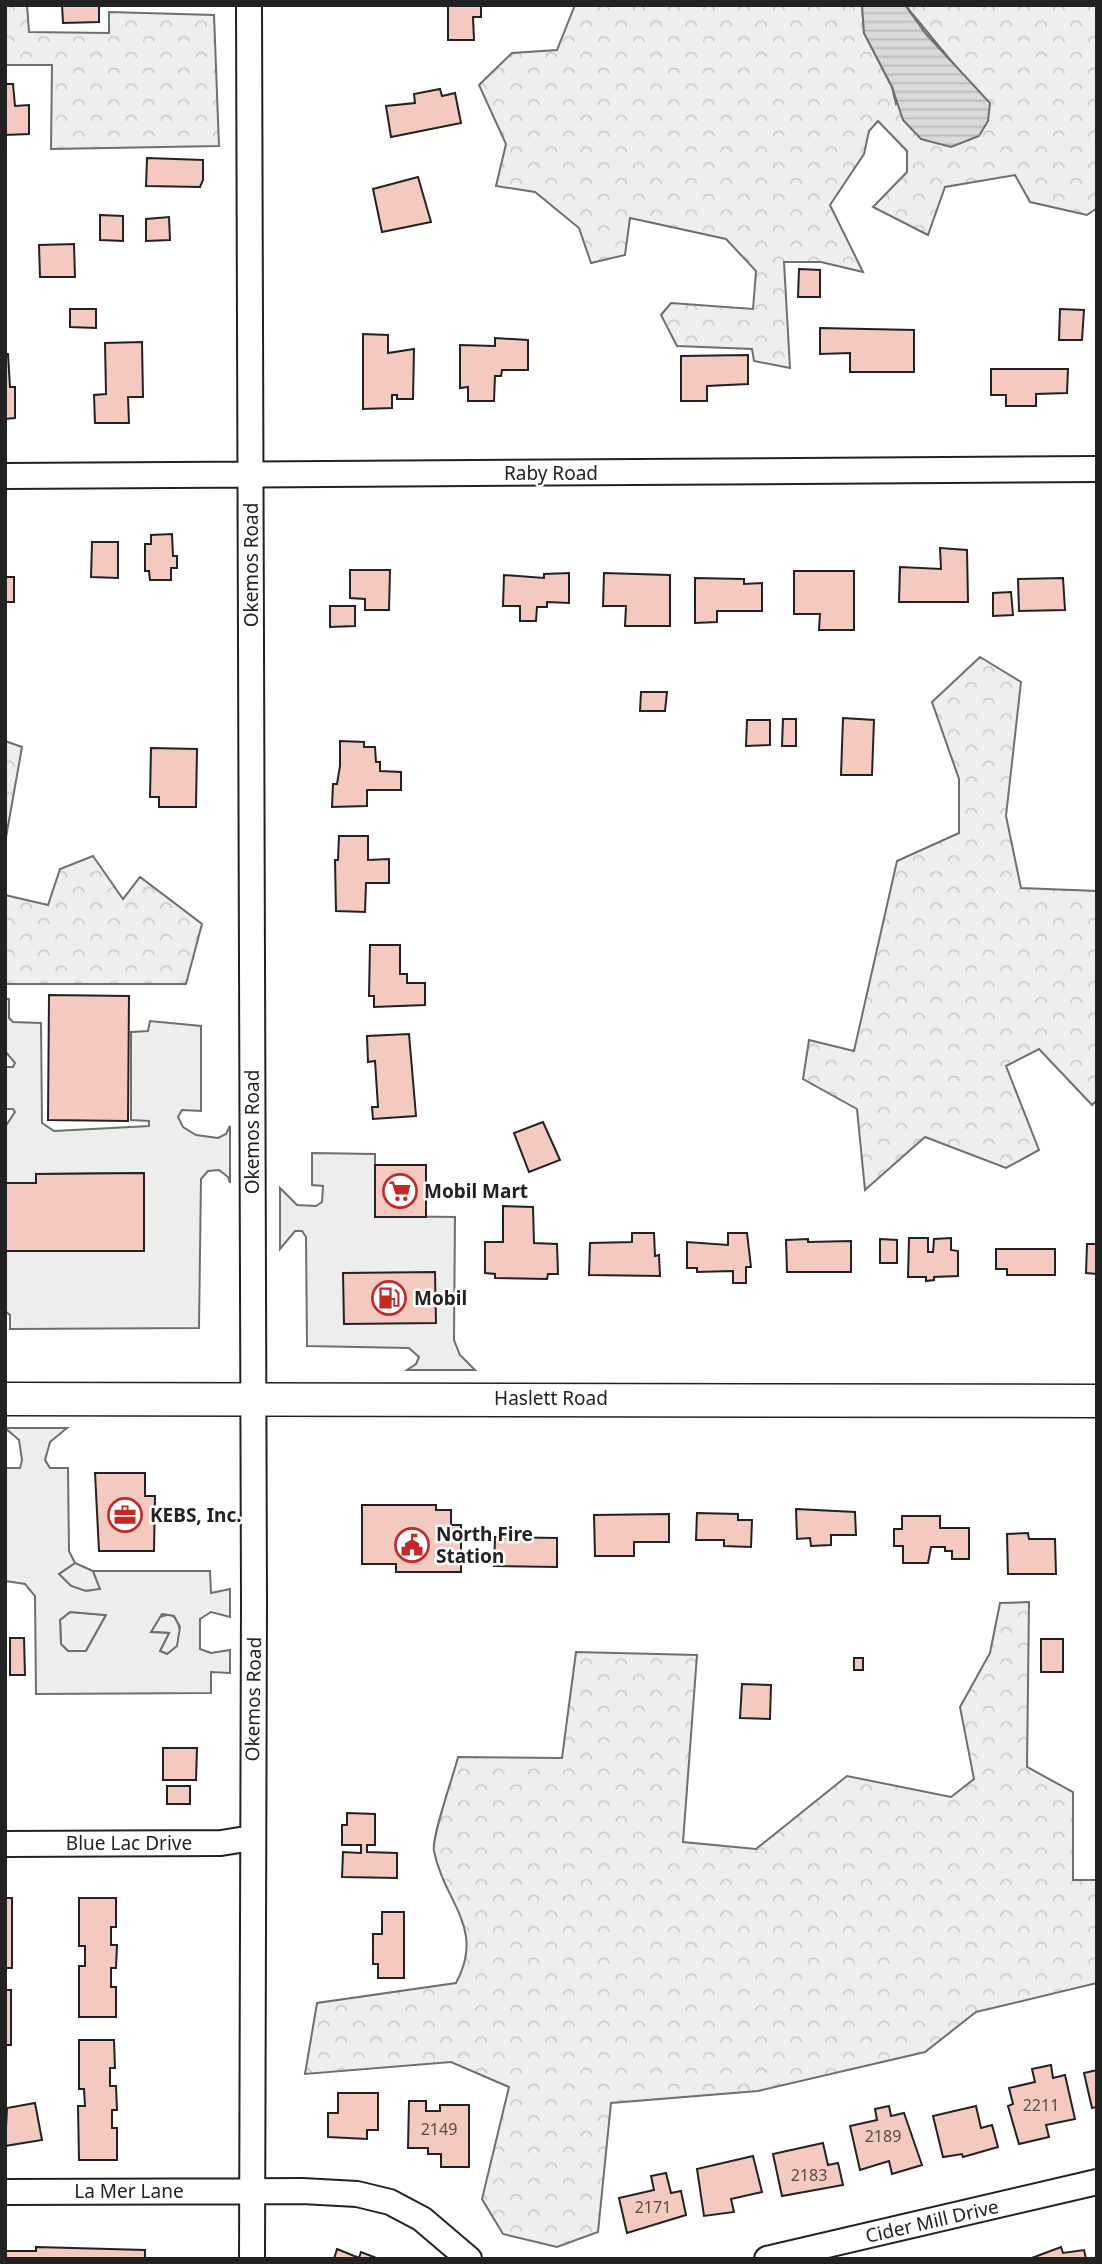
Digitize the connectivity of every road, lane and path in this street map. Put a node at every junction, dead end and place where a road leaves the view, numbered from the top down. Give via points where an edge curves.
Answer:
1 (249, 5) edge
2 (1097, 469) edge
3 (251, 474) junction
4 (5, 476) edge
5 (253, 1397) junction
6 (5, 1399) edge
7 (1097, 1401) edge
8 (251, 1838) junction
9 (5, 1844) edge
10 (1097, 2182) edge
11 (252, 2191) junction
12 (5, 2192) edge
13 (252, 2259) edge
14 (469, 2259) edge
15 (767, 2259) edge

1 - 3 street, Okemos Road
2 - 3 street, Raby Road
3 - 4 street, Raby Road
3 - 5 street, Okemos Road
5 - 6 main road, Haslett Road
5 - 7 main road, Haslett Road
5 - 8 street, Okemos Road
8 - 9 street, Blue Lac Drive via 221,1843
8 - 11 street, Okemos Road
10 - 15 street, Cider Mill Drive
11 - 12 street, La Mer Lane
11 - 13 street, Okemos Road
11 - 14 street via 374,2197 422,2219

